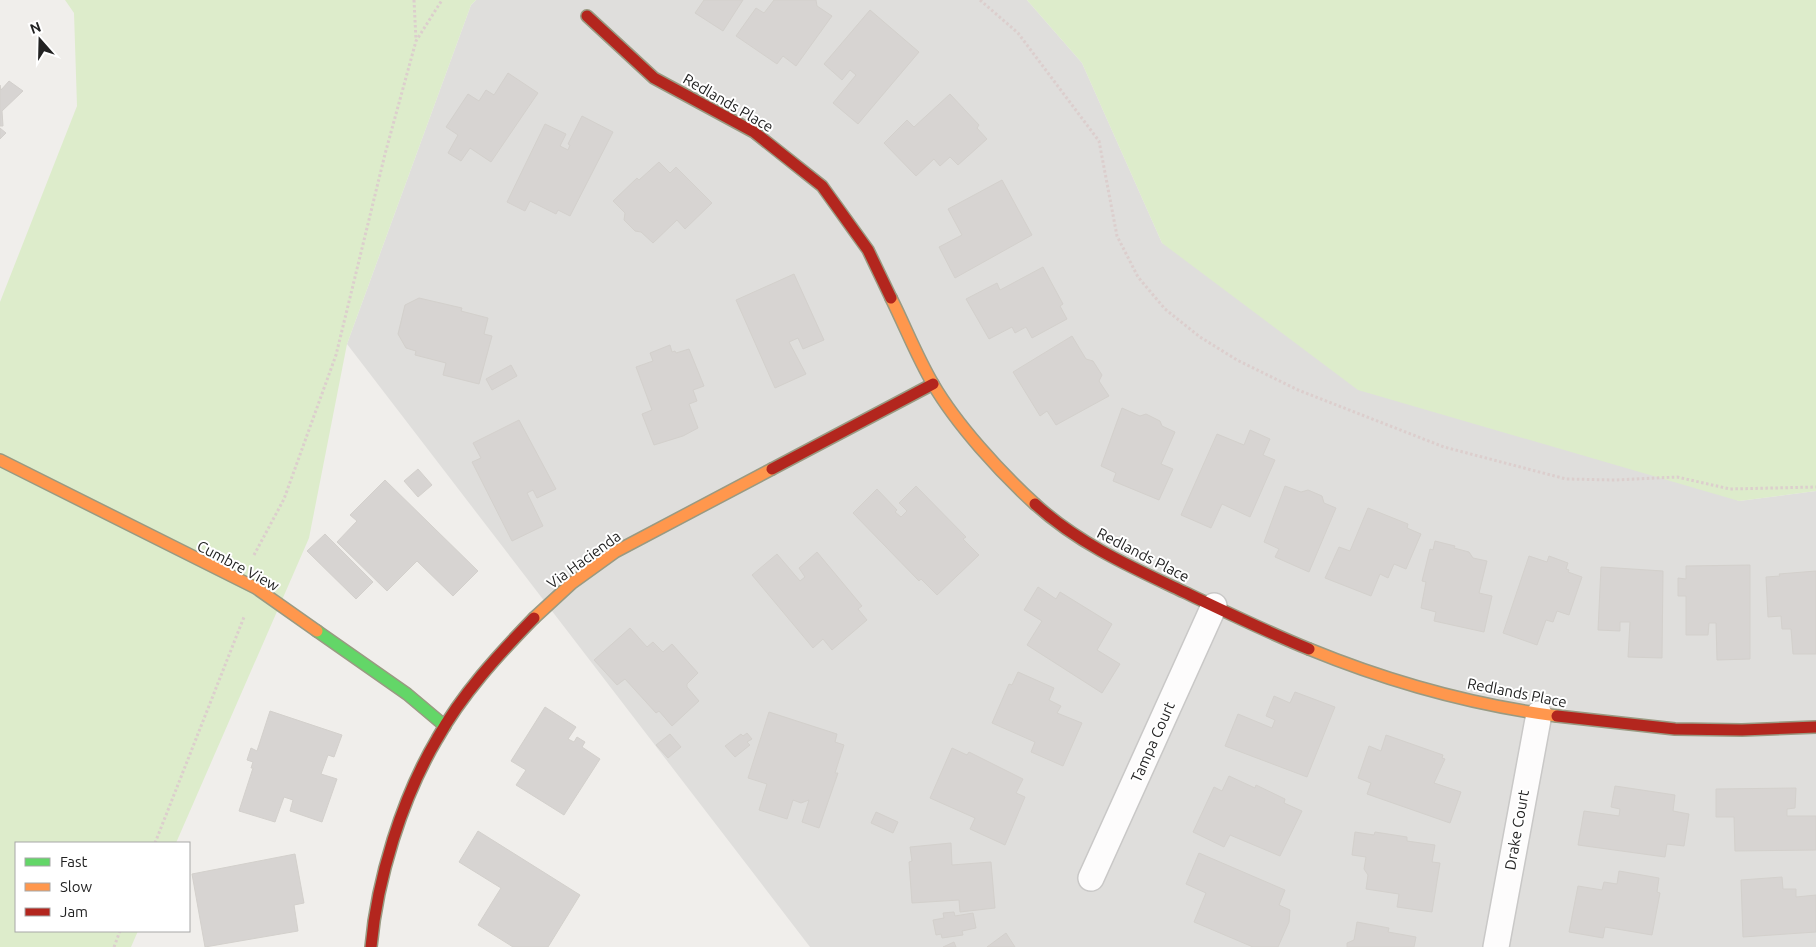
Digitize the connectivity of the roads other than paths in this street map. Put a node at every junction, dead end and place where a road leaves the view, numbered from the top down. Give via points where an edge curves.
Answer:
1 (588, 16) dead end
2 (933, 384) junction
3 (0, 460) edge
4 (1214, 606) junction
5 (1539, 714) junction
6 (445, 726) junction
7 (1816, 727) edge
8 (1091, 878) dead end
9 (371, 947) edge
10 (1496, 947) edge

1 - 2 street, Redlands Place via 654,78 754,132 822,186 868,250
2 - 4 street, Redlands Place via 986,456 1050,518 1101,553
2 - 6 street, Via Hacienda via 615,552 567,587 502,652
3 - 6 street, Cumbre View via 256,588 407,694
4 - 5 street, Redlands Place via 1274,635 1404,682
4 - 8 street, Tampa Court
5 - 7 street, Redlands Place via 1674,728
5 - 10 street, Drake Court
6 - 9 street, Via Hacienda via 415,785 398,829 378,901

